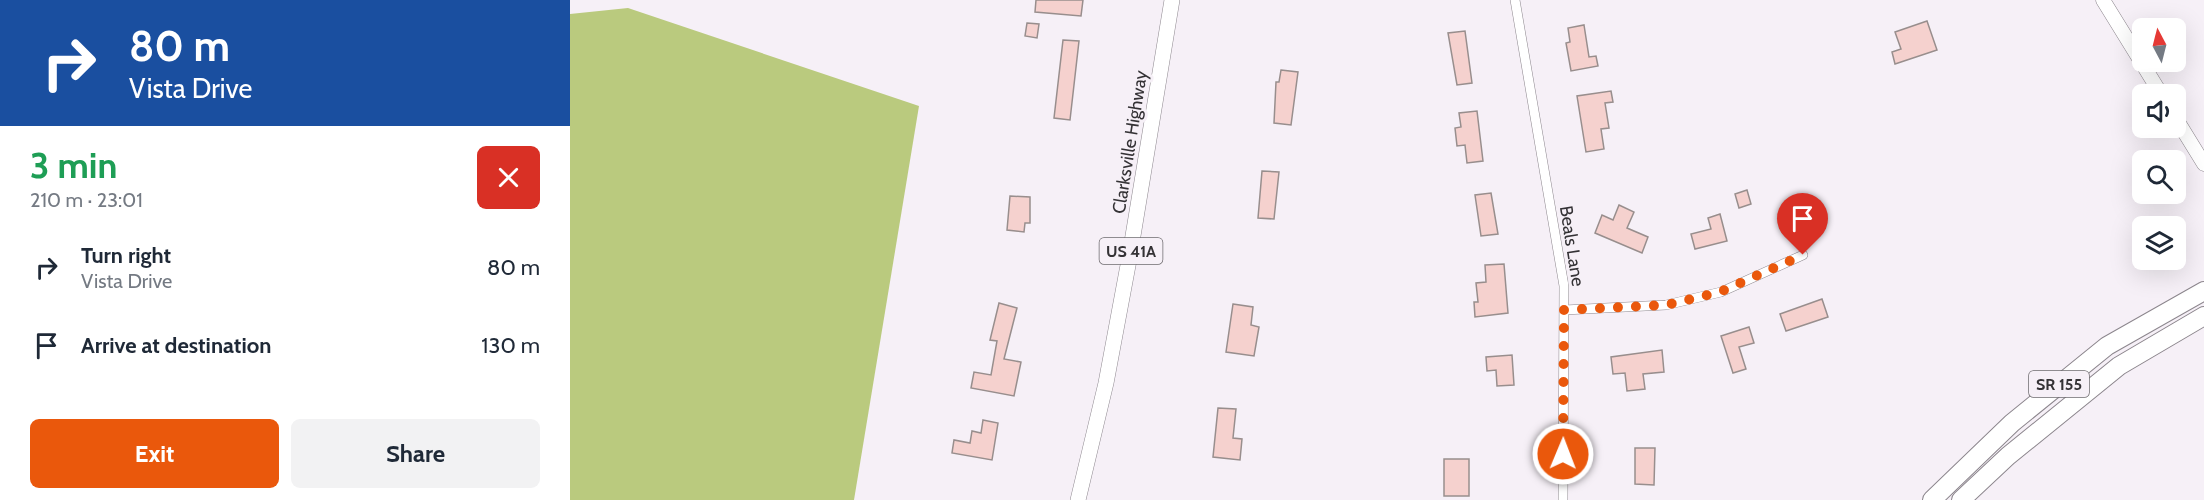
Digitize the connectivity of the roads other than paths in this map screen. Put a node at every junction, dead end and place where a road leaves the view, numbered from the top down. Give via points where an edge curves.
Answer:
1 (1172, 0) edge
2 (1515, 0) edge
3 (2103, 0) edge
4 (2155, 84) edge
5 (2186, 135) edge
6 (2204, 164) edge
7 (1803, 255) dead end
8 (2204, 291) edge
9 (1564, 310) junction
10 (2204, 316) edge
11 (1078, 500) edge
12 (1563, 500) edge
13 (1932, 500) edge
14 (1961, 500) edge

1 - 11 main road, Clarksville Highway / US 41A via 1130,260
2 - 9 street, Beals Lane
3 - 4 main road
5 - 6 main road
7 - 9 street via 1720,292 1666,305
8 - 13 highway, SR 155 via 2107,346 2012,423
9 - 12 street, Beals Lane
10 - 14 highway, SR 155 via 2119,366 2008,456

